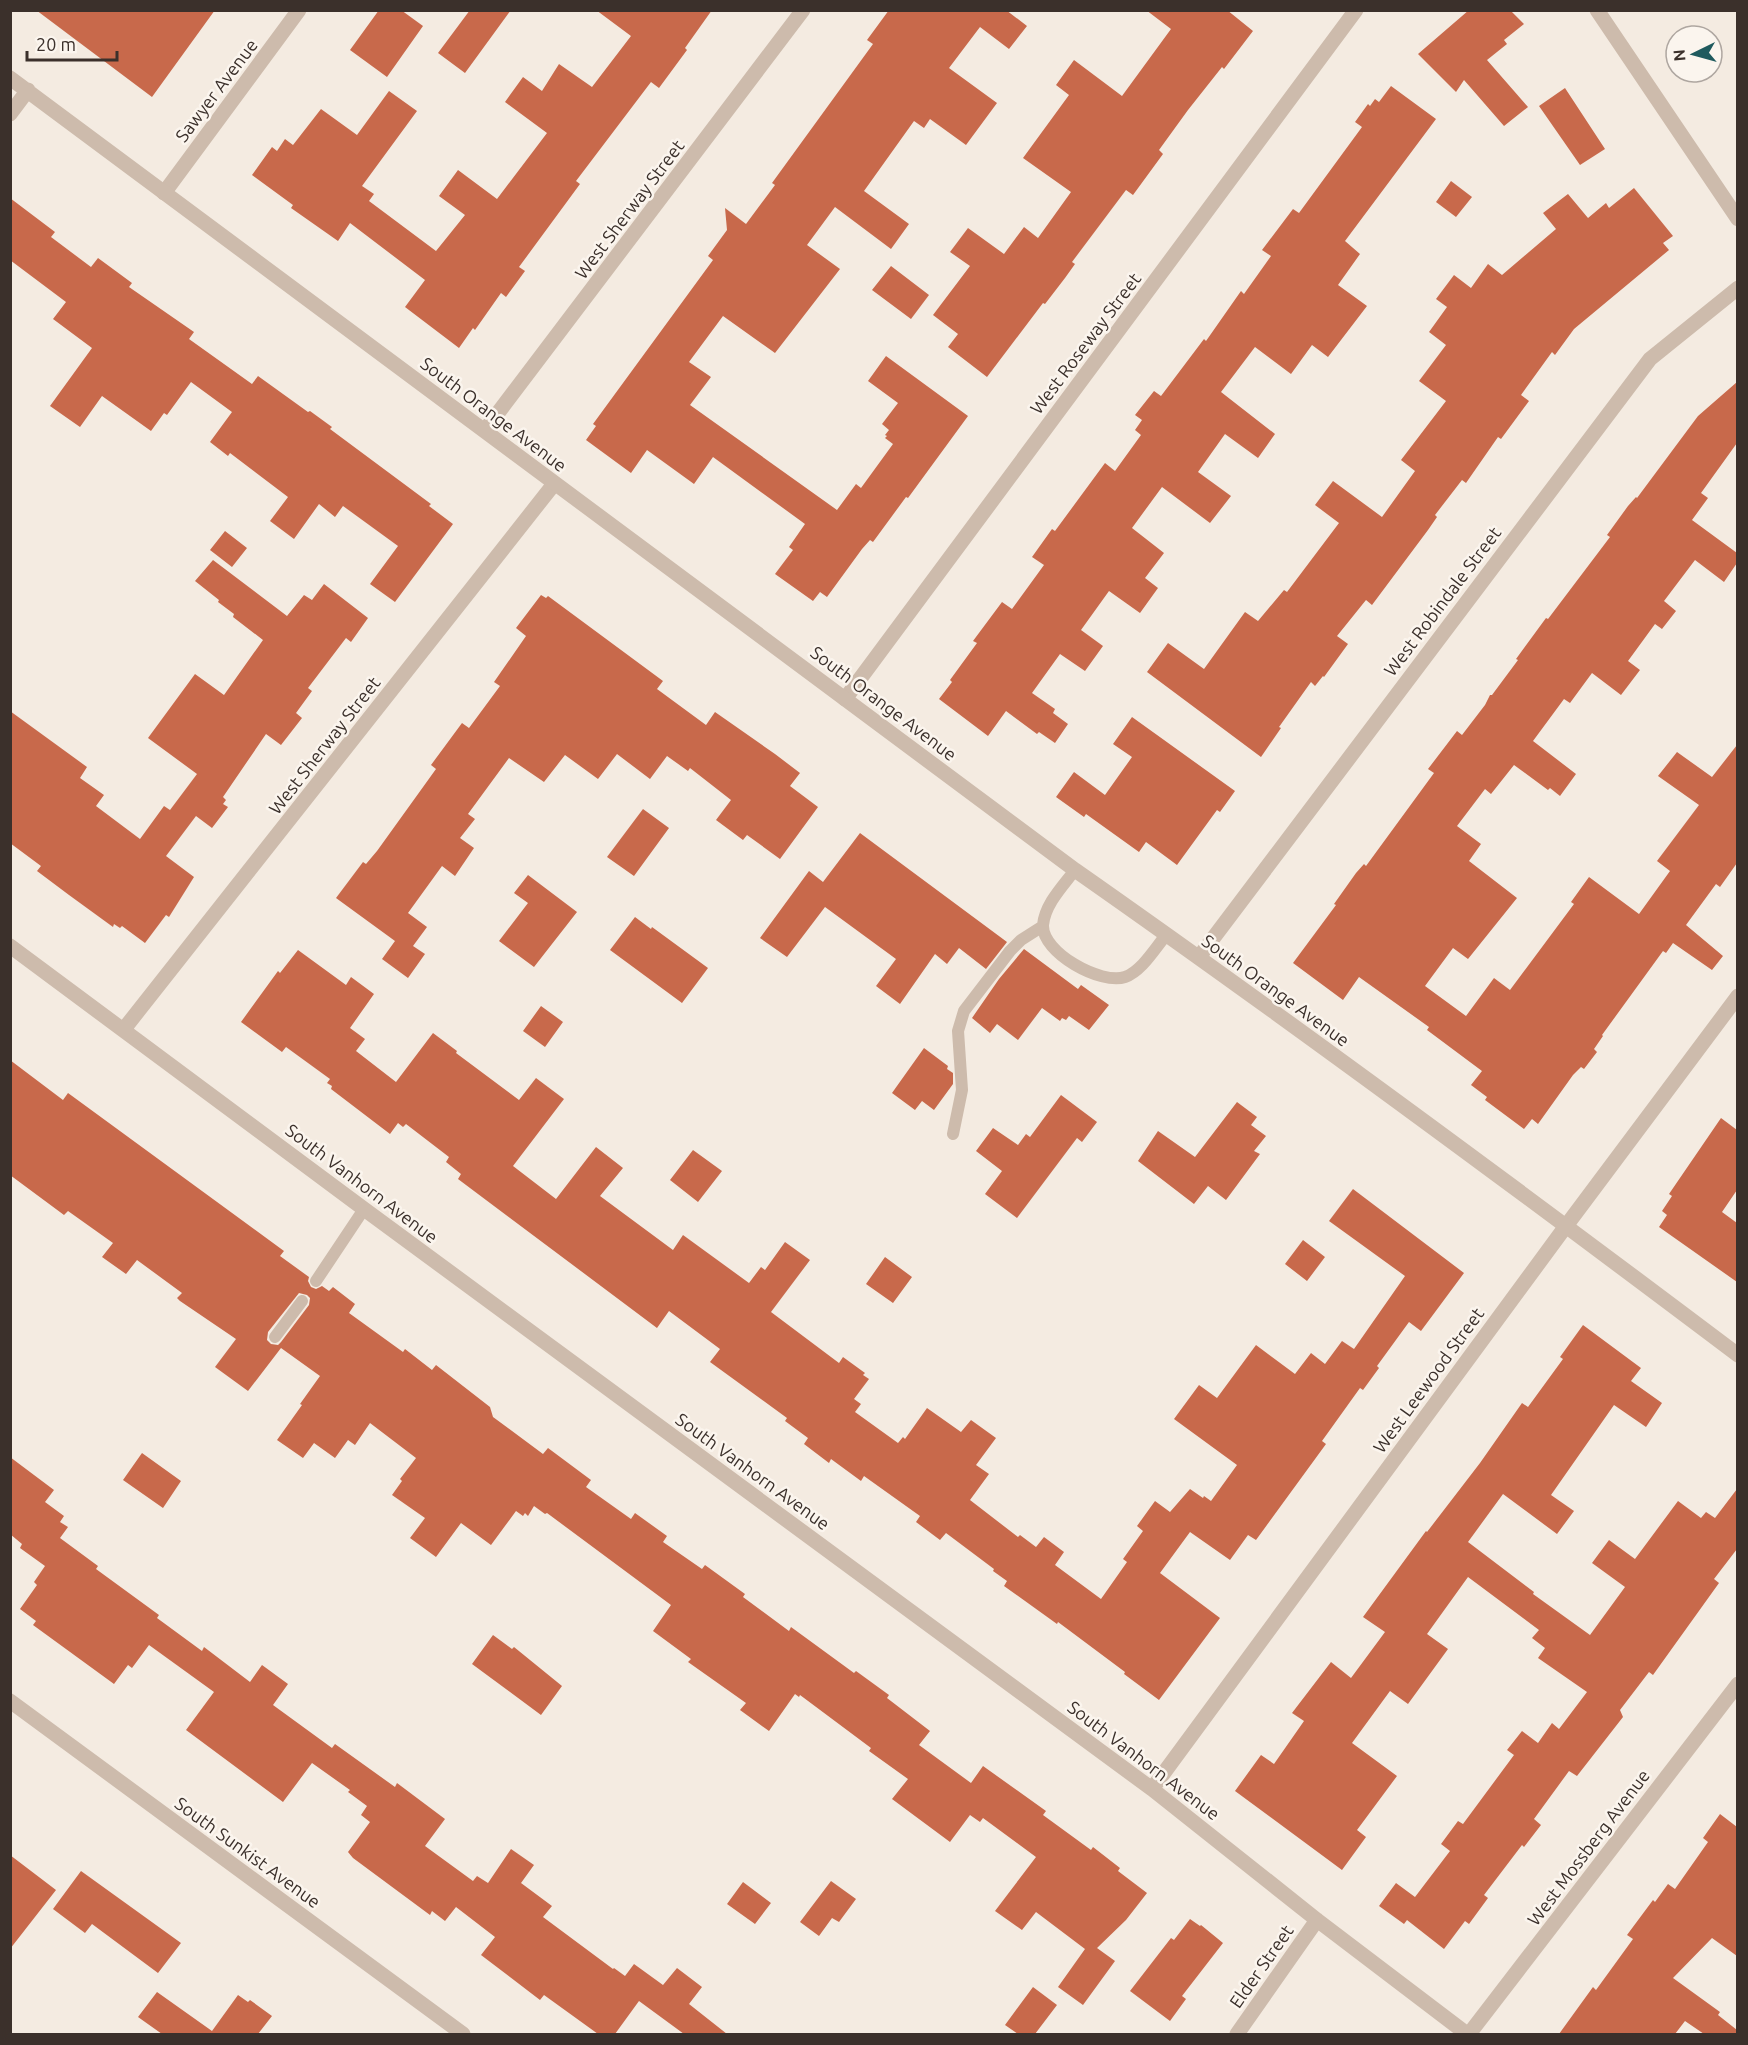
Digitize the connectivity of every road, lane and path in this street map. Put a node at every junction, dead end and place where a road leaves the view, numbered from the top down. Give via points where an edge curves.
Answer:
1 (299, 10) edge
2 (803, 10) edge
3 (1356, 10) edge
4 (1597, 10) edge
5 (10, 78) edge
6 (28, 90) junction
7 (10, 114) edge
8 (164, 193) junction
9 (1737, 219) edge
10 (1737, 288) edge
11 (485, 430) junction
12 (554, 484) junction
13 (845, 699) junction
14 (1075, 870) junction
15 (1043, 926) junction
16 (1167, 934) junction
17 (10, 946) edge
18 (1199, 957) junction
19 (1737, 996) edge
20 (124, 1029) junction
21 (953, 1134) dead end
22 (364, 1209) junction
23 (1566, 1226) junction
24 (316, 1281) dead end
25 (302, 1301) dead end
26 (275, 1337) dead end
27 (1737, 1355) edge
28 (1737, 1684) edge
29 (10, 1701) edge
30 (1152, 1789) junction
31 (1317, 1920) junction
32 (463, 2034) edge
33 (1237, 2034) edge
34 (1468, 2034) edge

1 - 8 street, Sawyer Avenue
2 - 11 street, West Sherway Street
3 - 13 street, West Roseway Street
4 - 9 street
5 - 6 street, South Orange Avenue
6 - 7 street
6 - 8 street, South Orange Avenue
8 - 11 street, South Orange Avenue
10 - 18 street, West Robindale Street via 1650,358
11 - 12 street, South Orange Avenue
12 - 13 street, South Orange Avenue
12 - 20 street, West Sherway Street
13 - 14 street, South Orange Avenue
14 - 15 lane via 1049,907
14 - 16 street, South Orange Avenue
15 - 16 lane via 1047,941 1056,951 1106,979 1135,972
15 - 21 lane via 1026,935 1010,951 964,1011 958,1031 962,1090
16 - 18 street, South Orange Avenue
17 - 20 street, South Vanhorn Avenue
18 - 23 street, South Orange Avenue
19 - 23 street, West Leewood Street
20 - 22 street, South Vanhorn Avenue
22 - 24 lane
22 - 30 street, South Vanhorn Avenue
23 - 27 street, South Orange Avenue
23 - 30 street, West Leewood Street
25 - 26 lane
28 - 34 street, West Mossberg Avenue
29 - 32 street, South Sunkist Avenue
30 - 31 street, South Vanhorn Avenue
31 - 33 street, Elder Street
31 - 34 street, South Vanhorn Avenue

